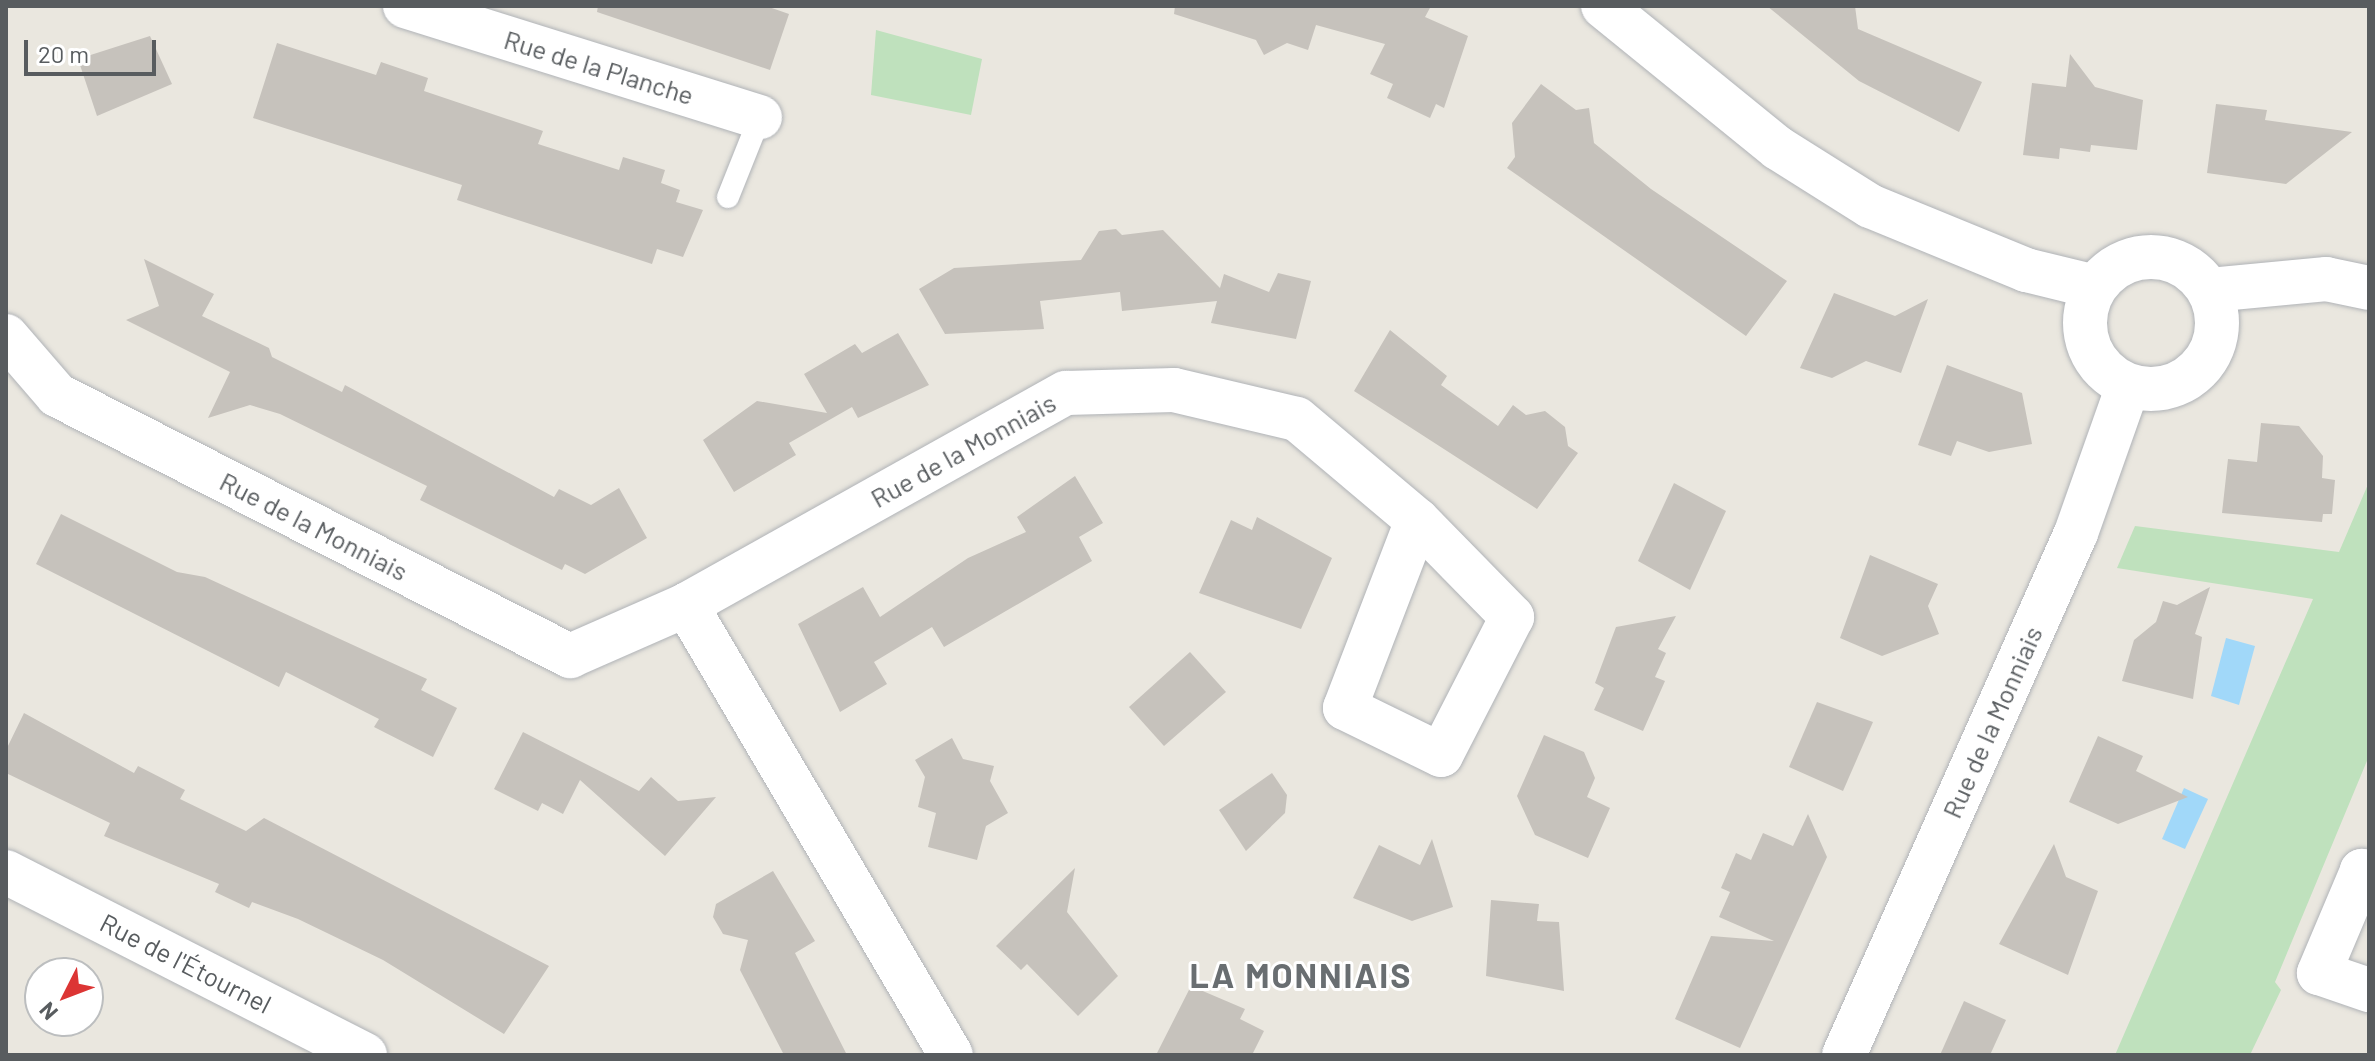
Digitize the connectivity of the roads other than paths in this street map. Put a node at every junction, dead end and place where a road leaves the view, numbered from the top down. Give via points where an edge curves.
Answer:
1 (1603, 6) edge
2 (428, 9) edge
3 (760, 117) joint
4 (728, 197) dead end
5 (2095, 287) junction
6 (2369, 288) edge
7 (2210, 290) junction
8 (6, 336) edge
9 (2128, 386) junction
10 (1417, 520) junction
11 (686, 605) junction
12 (2369, 874) edge
13 (11, 883) edge
14 (2369, 990) edge
15 (365, 1055) edge
16 (951, 1055) edge
17 (1844, 1055) edge

1 - 5 street via 1778,148 1870,206 2026,270
2 - 3 street, Rue de la Planche
3 - 4 lane
5 - 7 street via 2130,259 2164,256 2193,270
5 - 9 street via 2086,309 2089,349
6 - 7 street via 2326,279
7 - 9 street via 2218,311 2206,362 2169,388
8 - 11 street, Rue de la Monniais via 57,395 570,656
9 - 17 street, Rue de la Monniais via 2076,533
10 - 10 street, Rue de la Monniais via 1512,617 1441,755 1345,708
10 - 11 street, Rue de la Monniais via 1297,419 1174,390 1066,393
11 - 16 street
12 - 14 street via 2362,871 2319,973
13 - 15 street, Rue de l'Étournel

